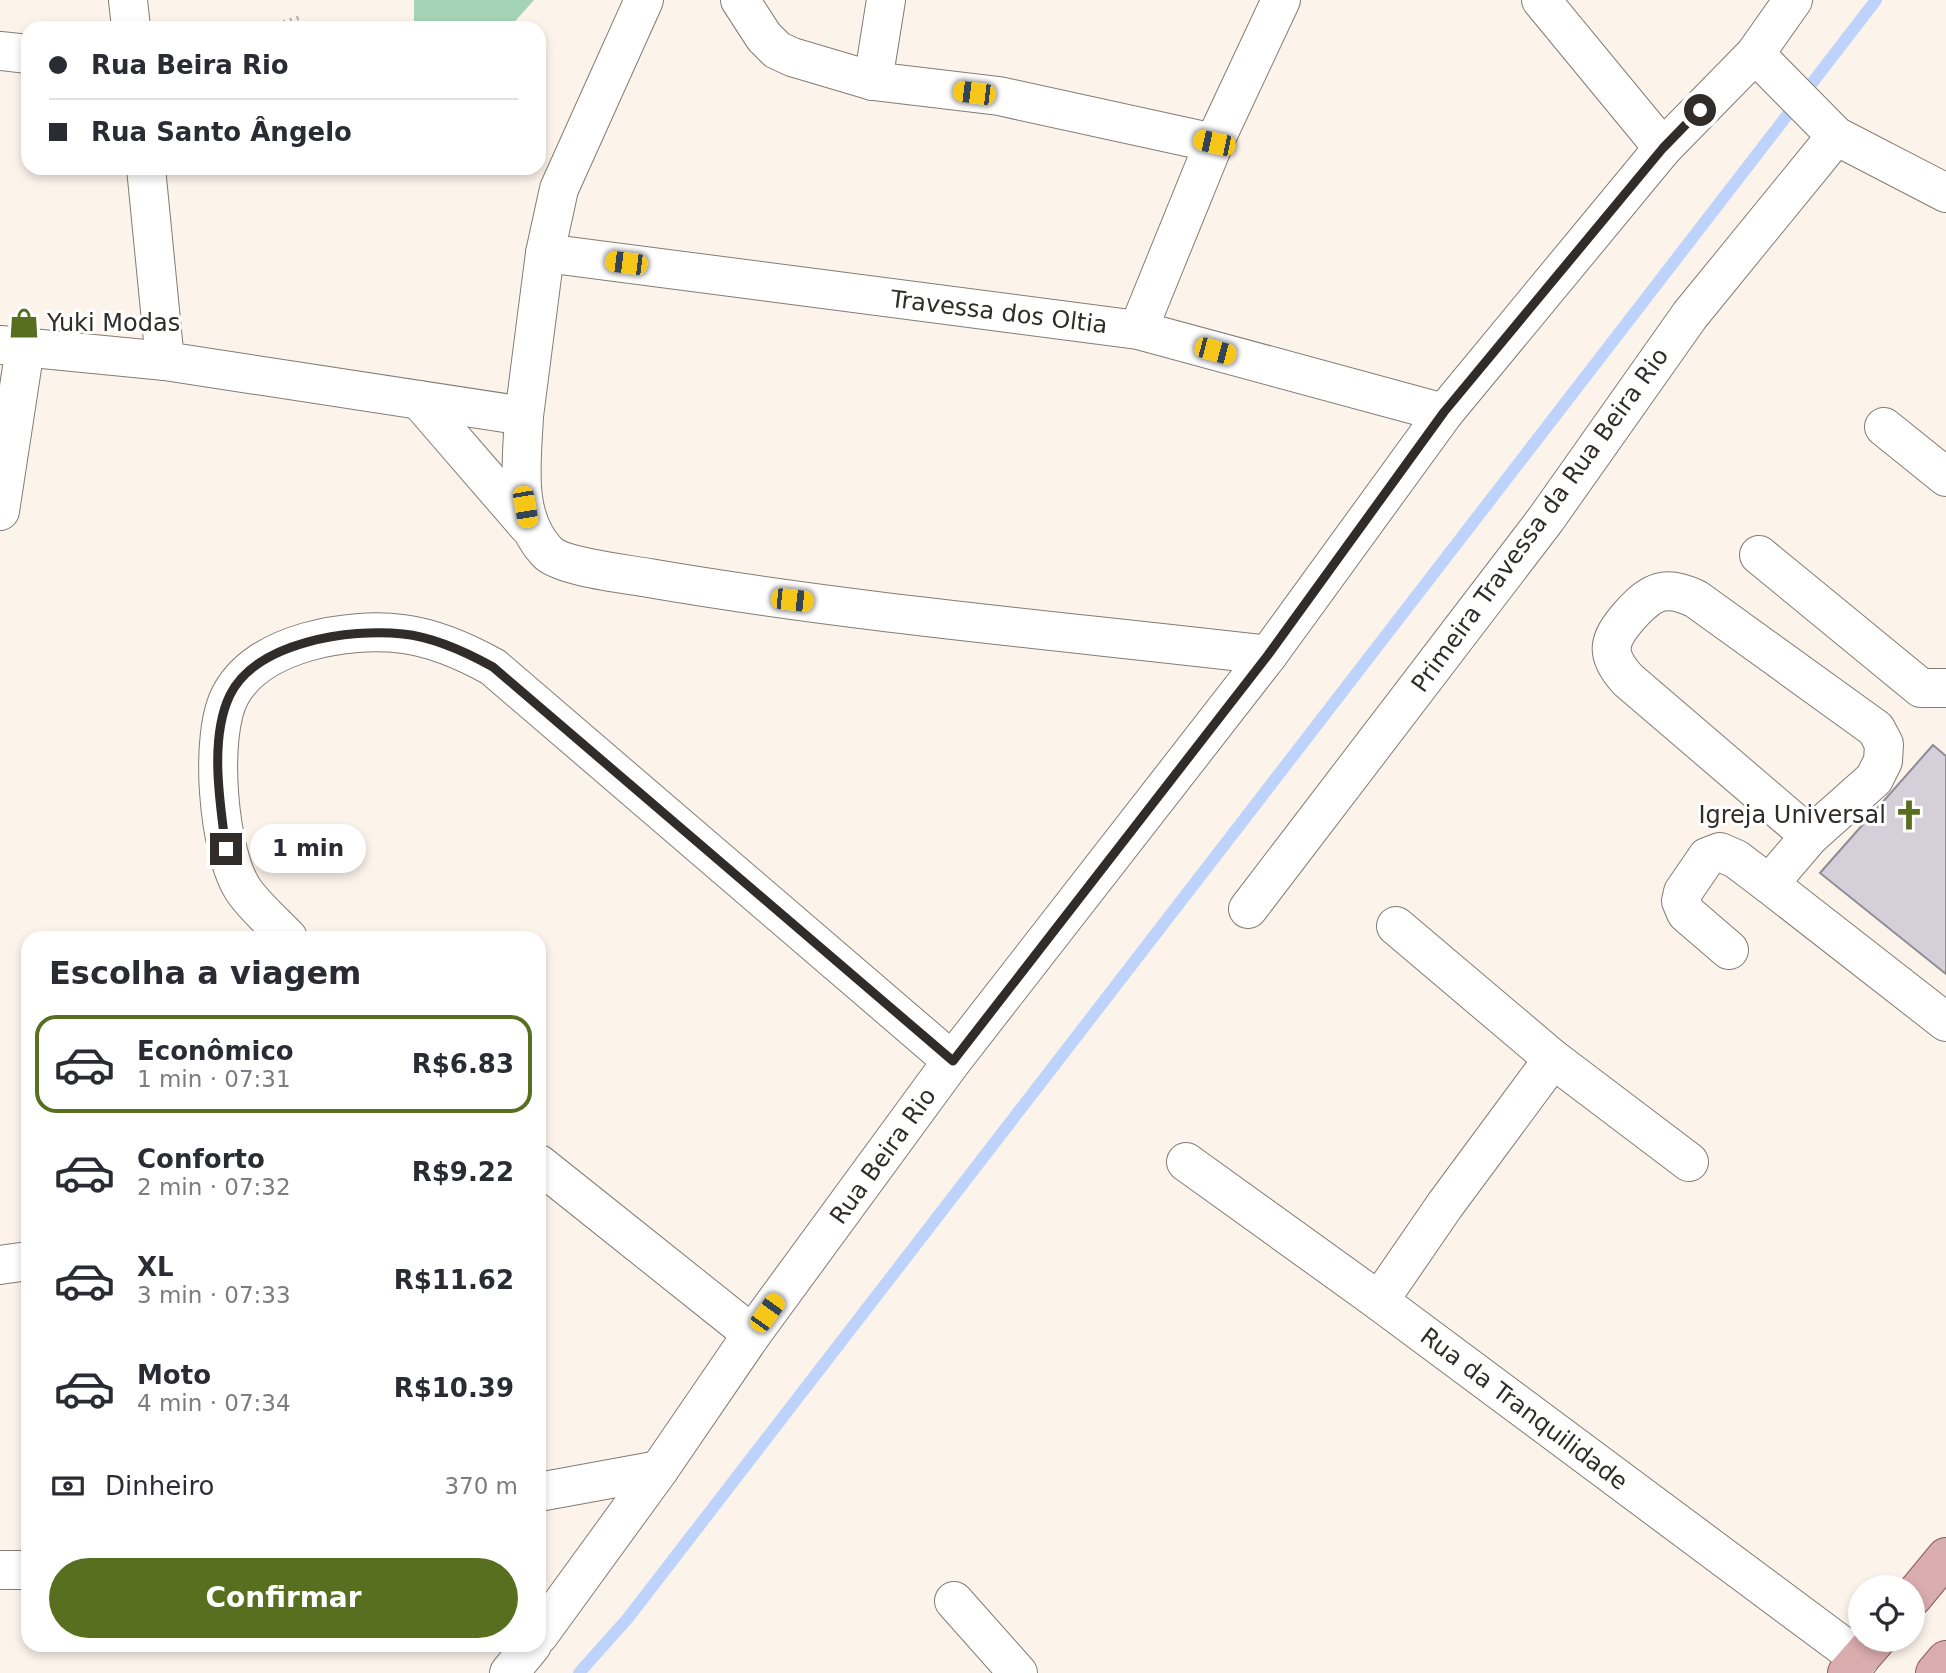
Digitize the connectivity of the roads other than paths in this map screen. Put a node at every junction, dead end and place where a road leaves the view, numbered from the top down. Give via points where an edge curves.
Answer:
1 (128, 0) edge
2 (643, 0) edge
3 (740, 0) edge
4 (886, 0) edge
5 (1280, 0) edge
6 (1541, 0) edge
7 (130, 21) edge
8 (1769, 32) edge
9 (0, 51) edge
10 (21, 53) edge
11 (873, 80) junction
12 (1832, 132) junction
13 (1214, 143) junction
14 (1663, 148) junction
15 (147, 175) edge
16 (1946, 193) edge
17 (545, 253) junction
18 (1138, 330) junction
19 (13, 347) edge
20 (165, 361) junction
21 (419, 400) junction
22 (1444, 412) junction
23 (524, 416) junction
24 (1884, 427) dead end
25 (1946, 477) edge
26 (0, 511) edge
27 (528, 526) junction
28 (1759, 555) dead end
29 (1268, 655) junction
30 (1946, 688) edge
31 (1810, 836) junction
32 (1769, 884) junction
33 (1248, 909) dead end
34 (1396, 926) dead end
35 (281, 931) edge
36 (1729, 950) dead end
37 (1946, 1022) edge
38 (1553, 1059) junction
39 (953, 1061) junction
40 (1186, 1162) dead end
41 (1689, 1162) dead end
42 (546, 1170) edge
43 (21, 1262) edge
44 (0, 1265) edge
45 (1379, 1301) junction
46 (752, 1334) junction
47 (659, 1470) junction
48 (546, 1491) edge
49 (1946, 1557) edge
50 (0, 1570) edge
51 (21, 1570) edge
52 (1925, 1582) edge
53 (954, 1601) dead end
54 (546, 1625) edge
55 (526, 1652) edge
56 (1861, 1657) edge
57 (1946, 1660) edge
58 (509, 1673) edge
59 (1018, 1673) edge
60 (1935, 1673) edge

1 - 7 street
2 - 17 street via 559,189
3 - 11 street via 777,50
4 - 11 street
5 - 13 street
6 - 14 street
8 - 12 street
8 - 14 street, Rua Beira Rio
9 - 10 street
11 - 13 street via 999,96
12 - 16 street
12 - 33 street, Primeira Travessa da Rua Beira Rio via 1690,315 1546,519
13 - 18 street
14 - 22 street, Rua Beira Rio
15 - 20 street
17 - 18 street, Travessa dos Oltia
17 - 23 street
18 - 22 street, Travessa dos Oltia
19 - 20 street
19 - 26 street
20 - 21 street
21 - 23 street
21 - 27 street
22 - 29 street, Rua Beira Rio
23 - 27 street via 522,488
24 - 25 street
27 - 29 street via 549,555 587,568 792,600
28 - 30 street via 1922,688
29 - 39 street, Rua Beira Rio
31 - 31 street via 1874,779 1883,761 1884,744 1876,729 1696,599 1666,591 1648,596 1613,634 1614,666
31 - 32 street
32 - 36 street via 1720,852 1707,856 1683,892 1686,913
32 - 37 street
34 - 38 street
35 - 39 street via 243,890 226,849 219,788 220,731 230,695 255,665 288,648 353,633 404,634 467,652 493,667
38 - 41 street
38 - 45 street
39 - 46 street, Rua Beira Rio
40 - 45 street, Rua da Tranquilidade
42 - 46 street
43 - 44 street
45 - 56 street, Rua da Tranquilidade
46 - 47 street, Rua Beira Rio
47 - 48 street
47 - 54 street, Rua Beira Rio
49 - 52 main road
50 - 51 street
53 - 59 street
55 - 58 street
57 - 60 main road

